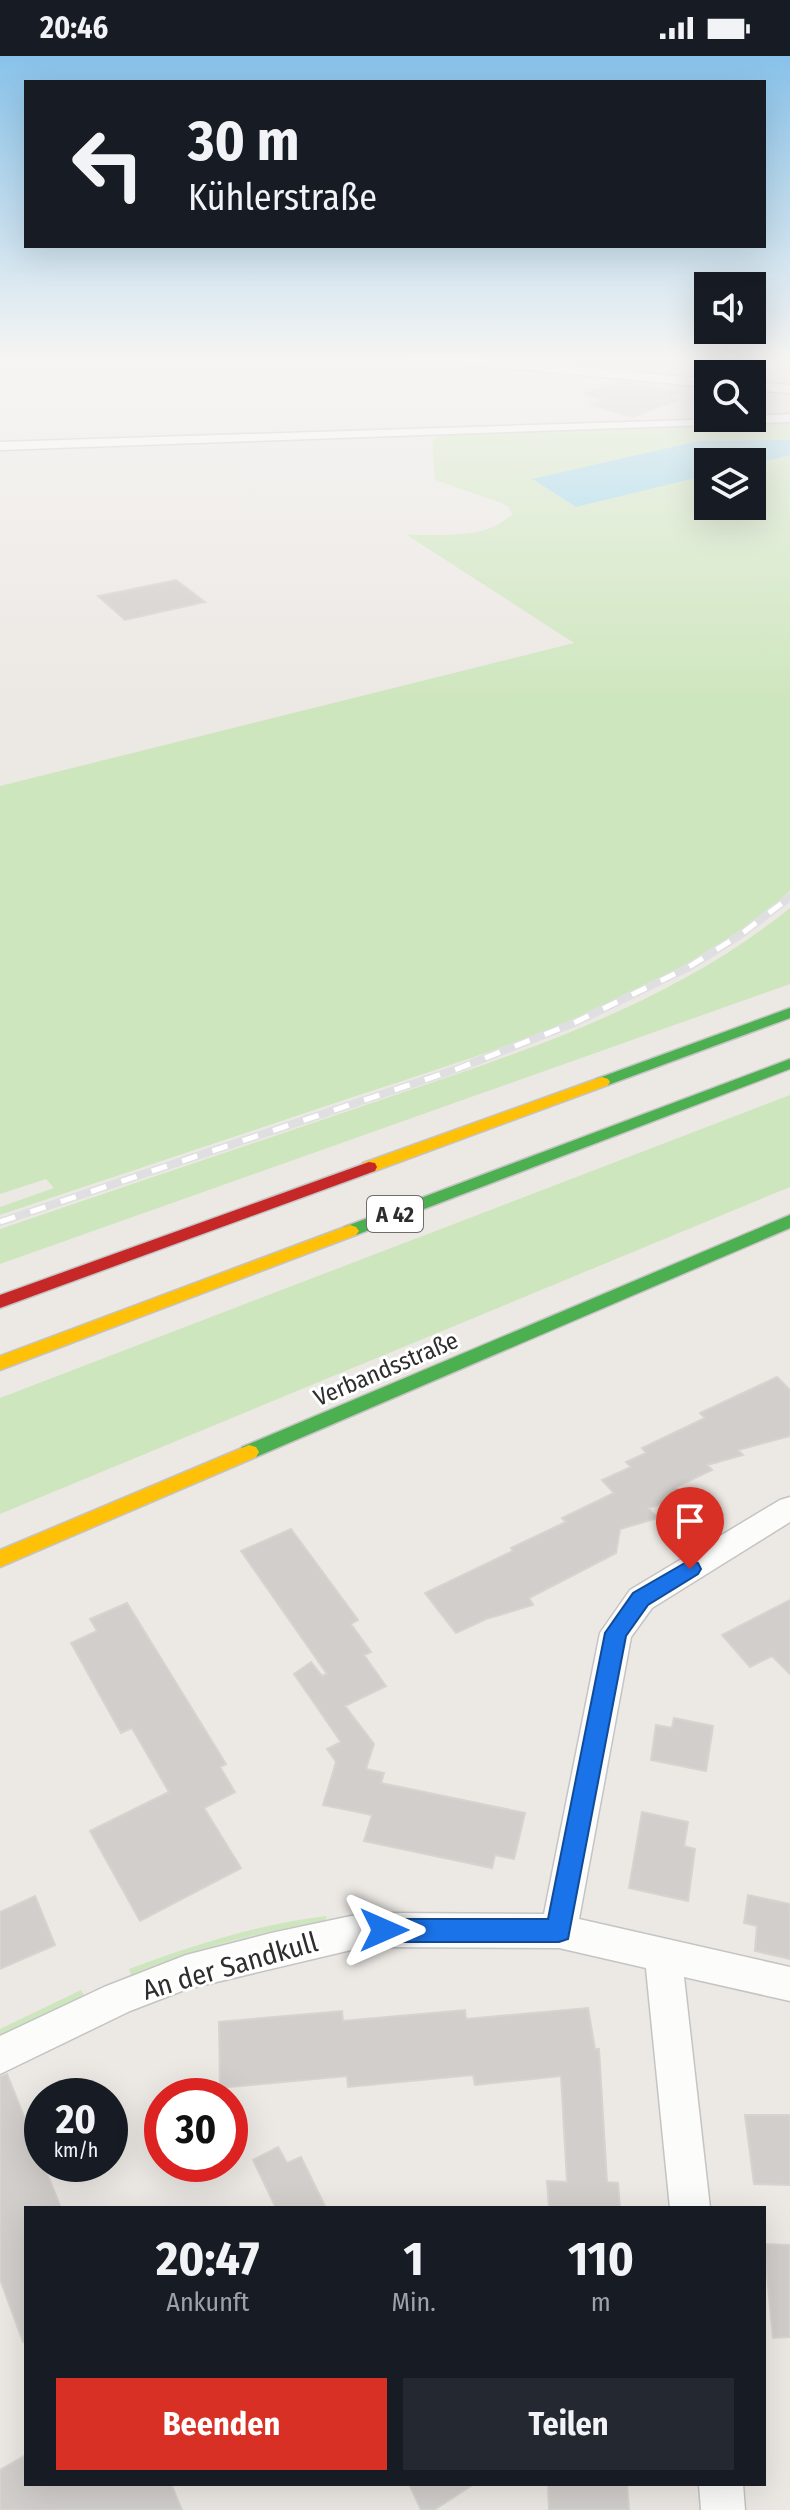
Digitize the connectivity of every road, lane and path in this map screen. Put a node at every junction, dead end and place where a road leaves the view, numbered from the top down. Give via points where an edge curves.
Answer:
1 (790, 1013) edge
2 (790, 1064) edge
3 (790, 1221) edge
4 (0, 1302) edge
5 (0, 1363) edge
6 (790, 1508) edge
7 (0, 1559) edge
8 (559, 1931) junction
9 (663, 1955) junction
10 (790, 1984) edge
11 (0, 2056) edge
12 (690, 2206) edge
13 (721, 2486) edge
14 (723, 2510) edge

1 - 4 main road, A 42
2 - 5 main road, A 42
3 - 7 main road, Verbandsstraße
6 - 8 street via 641,1599 616,1633
8 - 9 street, An der Sandkull
8 - 11 street, An der Sandkull via 384,1930 271,1950 186,1972
9 - 10 street, An der Sandkull
9 - 12 street
13 - 14 street

